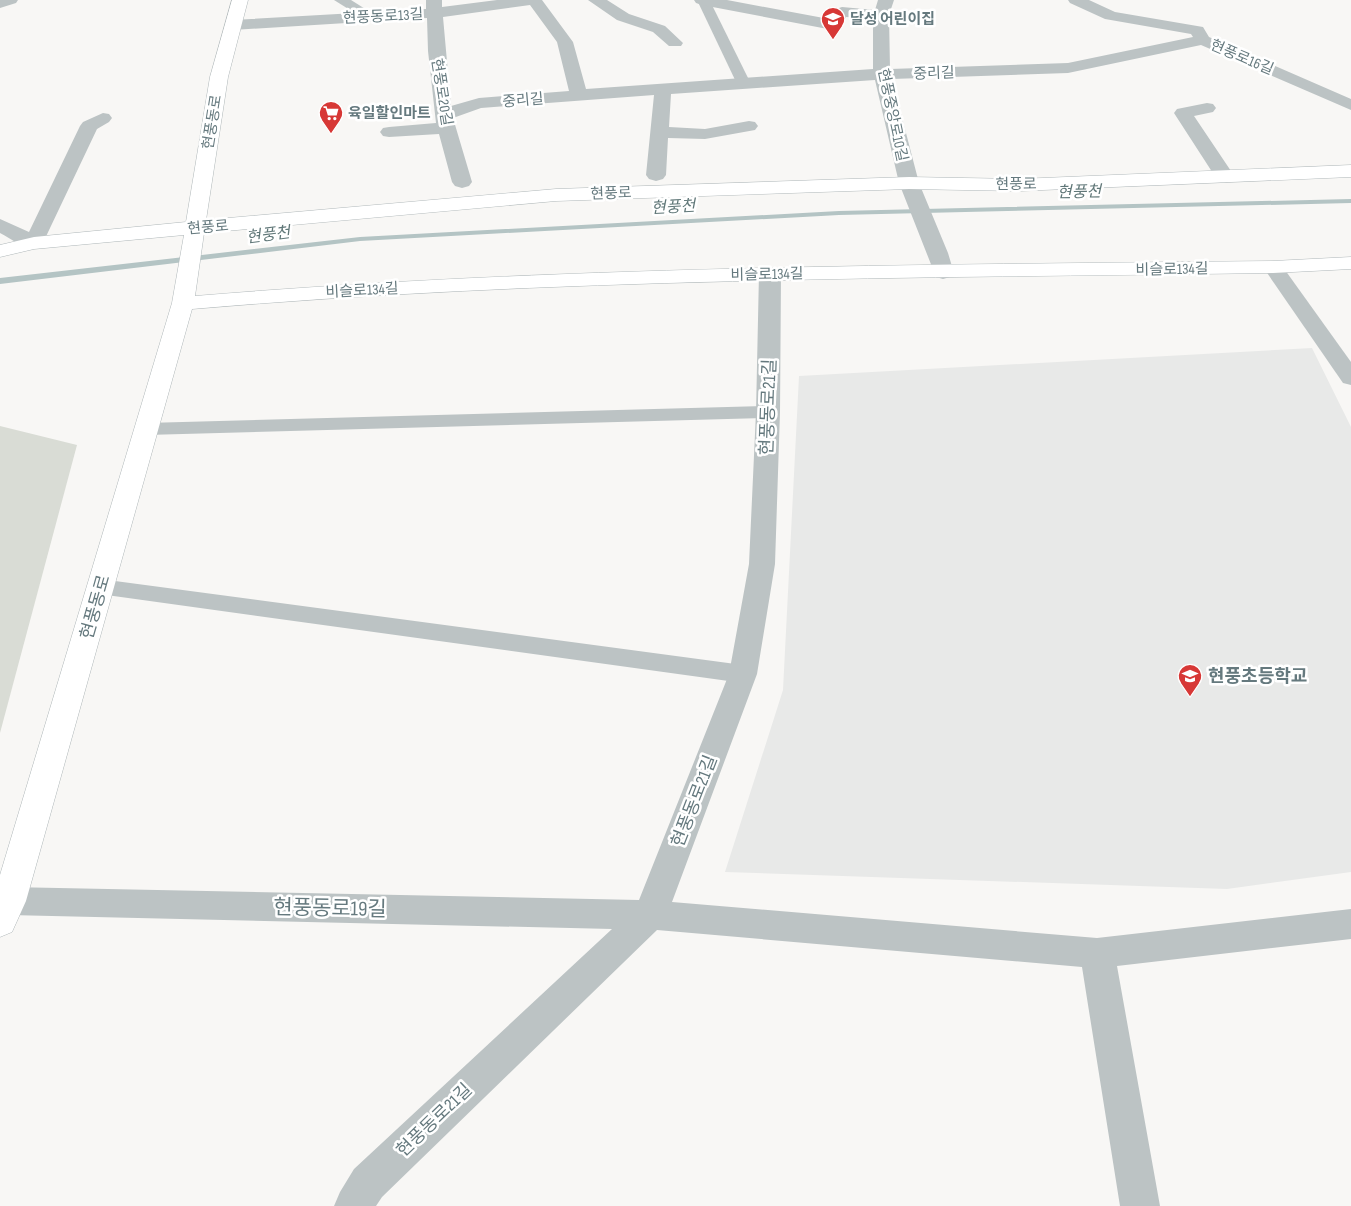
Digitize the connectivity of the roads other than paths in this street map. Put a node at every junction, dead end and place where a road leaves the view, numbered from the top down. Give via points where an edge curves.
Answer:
1 (10, 0) edge
2 (240, 0) edge
3 (341, 0) edge
4 (532, 0) edge
5 (596, 0) edge
6 (1076, 0) edge
7 (703, 1) edge
8 (0, 3) edge
9 (435, 7) edge
10 (883, 8) edge
11 (371, 17) junction
12 (233, 25) junction
13 (1203, 40) junction
14 (674, 43) dead end
15 (882, 74) junction
16 (744, 84) junction
17 (663, 89) junction
18 (579, 95) junction
19 (1351, 105) edge
20 (1207, 108) dead end
21 (103, 118) dead end
22 (445, 122) junction
23 (749, 126) dead end
24 (389, 132) dead end
25 (659, 132) junction
26 (1351, 171) edge
27 (656, 175) dead end
28 (1225, 176) junction
29 (462, 182) dead end
30 (909, 183) junction
31 (0, 225) edge
32 (194, 237) junction
33 (34, 243) junction
34 (0, 251) edge
35 (1351, 263) edge
36 (1273, 267) junction
37 (942, 272) junction
38 (770, 273) junction
39 (184, 296) junction
40 (1351, 378) edge
41 (768, 412) junction
42 (146, 429) junction
43 (100, 587) junction
44 (743, 674) junction
45 (3, 910) edge
46 (650, 915) junction
47 (1351, 924) edge
48 (1097, 953) junction
49 (354, 1206) edge
50 (1140, 1206) edge

1 - 8 street
2 - 12 street, 현풍동로
3 - 11 lane
4 - 9 street, 현풍동로13길
4 - 18 street, 현풍동로13길 via 565,42
5 - 14 street via 623,17 659,29
6 - 13 street, 현풍로16길 via 1111,16 1197,30
7 - 10 street, 현풍중앙로10길 via 833,25 842,12
7 - 16 lane
9 - 11 street, 현풍동로13길
9 - 22 street, 현풍로20길 via 436,51
10 - 15 street, 현풍중앙로10길
11 - 12 street, 현풍동로13길
12 - 32 street, 현풍동로 via 219,77
13 - 15 street, 중리길 via 1068,68
13 - 19 street, 현풍로16길
15 - 16 street, 중리길
15 - 30 street, 현풍중앙로10길
16 - 17 street, 중리길
17 - 18 street, 중리길
17 - 25 street
18 - 22 street, 중리길 via 479,103
20 - 28 street via 1183,113
21 - 33 street via 89,126
22 - 24 street, 중리길
22 - 29 street, 현풍로20길
23 - 25 street via 705,134
25 - 27 street
26 - 28 street, 현풍로
28 - 30 street, 현풍로 via 1019,185
30 - 32 street, 현풍로 via 556,195
30 - 37 street, 현풍중앙로10길 via 938,253
31 - 33 street
32 - 33 street, 현풍로
32 - 39 street, 현풍동로
33 - 34 street, 현풍로
35 - 36 street, 비슬로134길
36 - 37 street, 비슬로134길
36 - 40 street
37 - 38 street, 비슬로134길
38 - 39 street, 비슬로134길
38 - 41 street, 현풍동로21길
39 - 42 street, 현풍동로
41 - 42 lane
41 - 44 street, 현풍동로21길 via 762,564
42 - 43 street, 현풍동로
43 - 44 lane
43 - 45 street, 현풍동로
44 - 46 street, 현풍동로21길
45 - 46 street, 현풍동로19길
46 - 48 street, 현풍동로19길
46 - 49 street, 현풍동로21길 via 368,1183
47 - 48 street, 현풍동로19길
48 - 50 street

